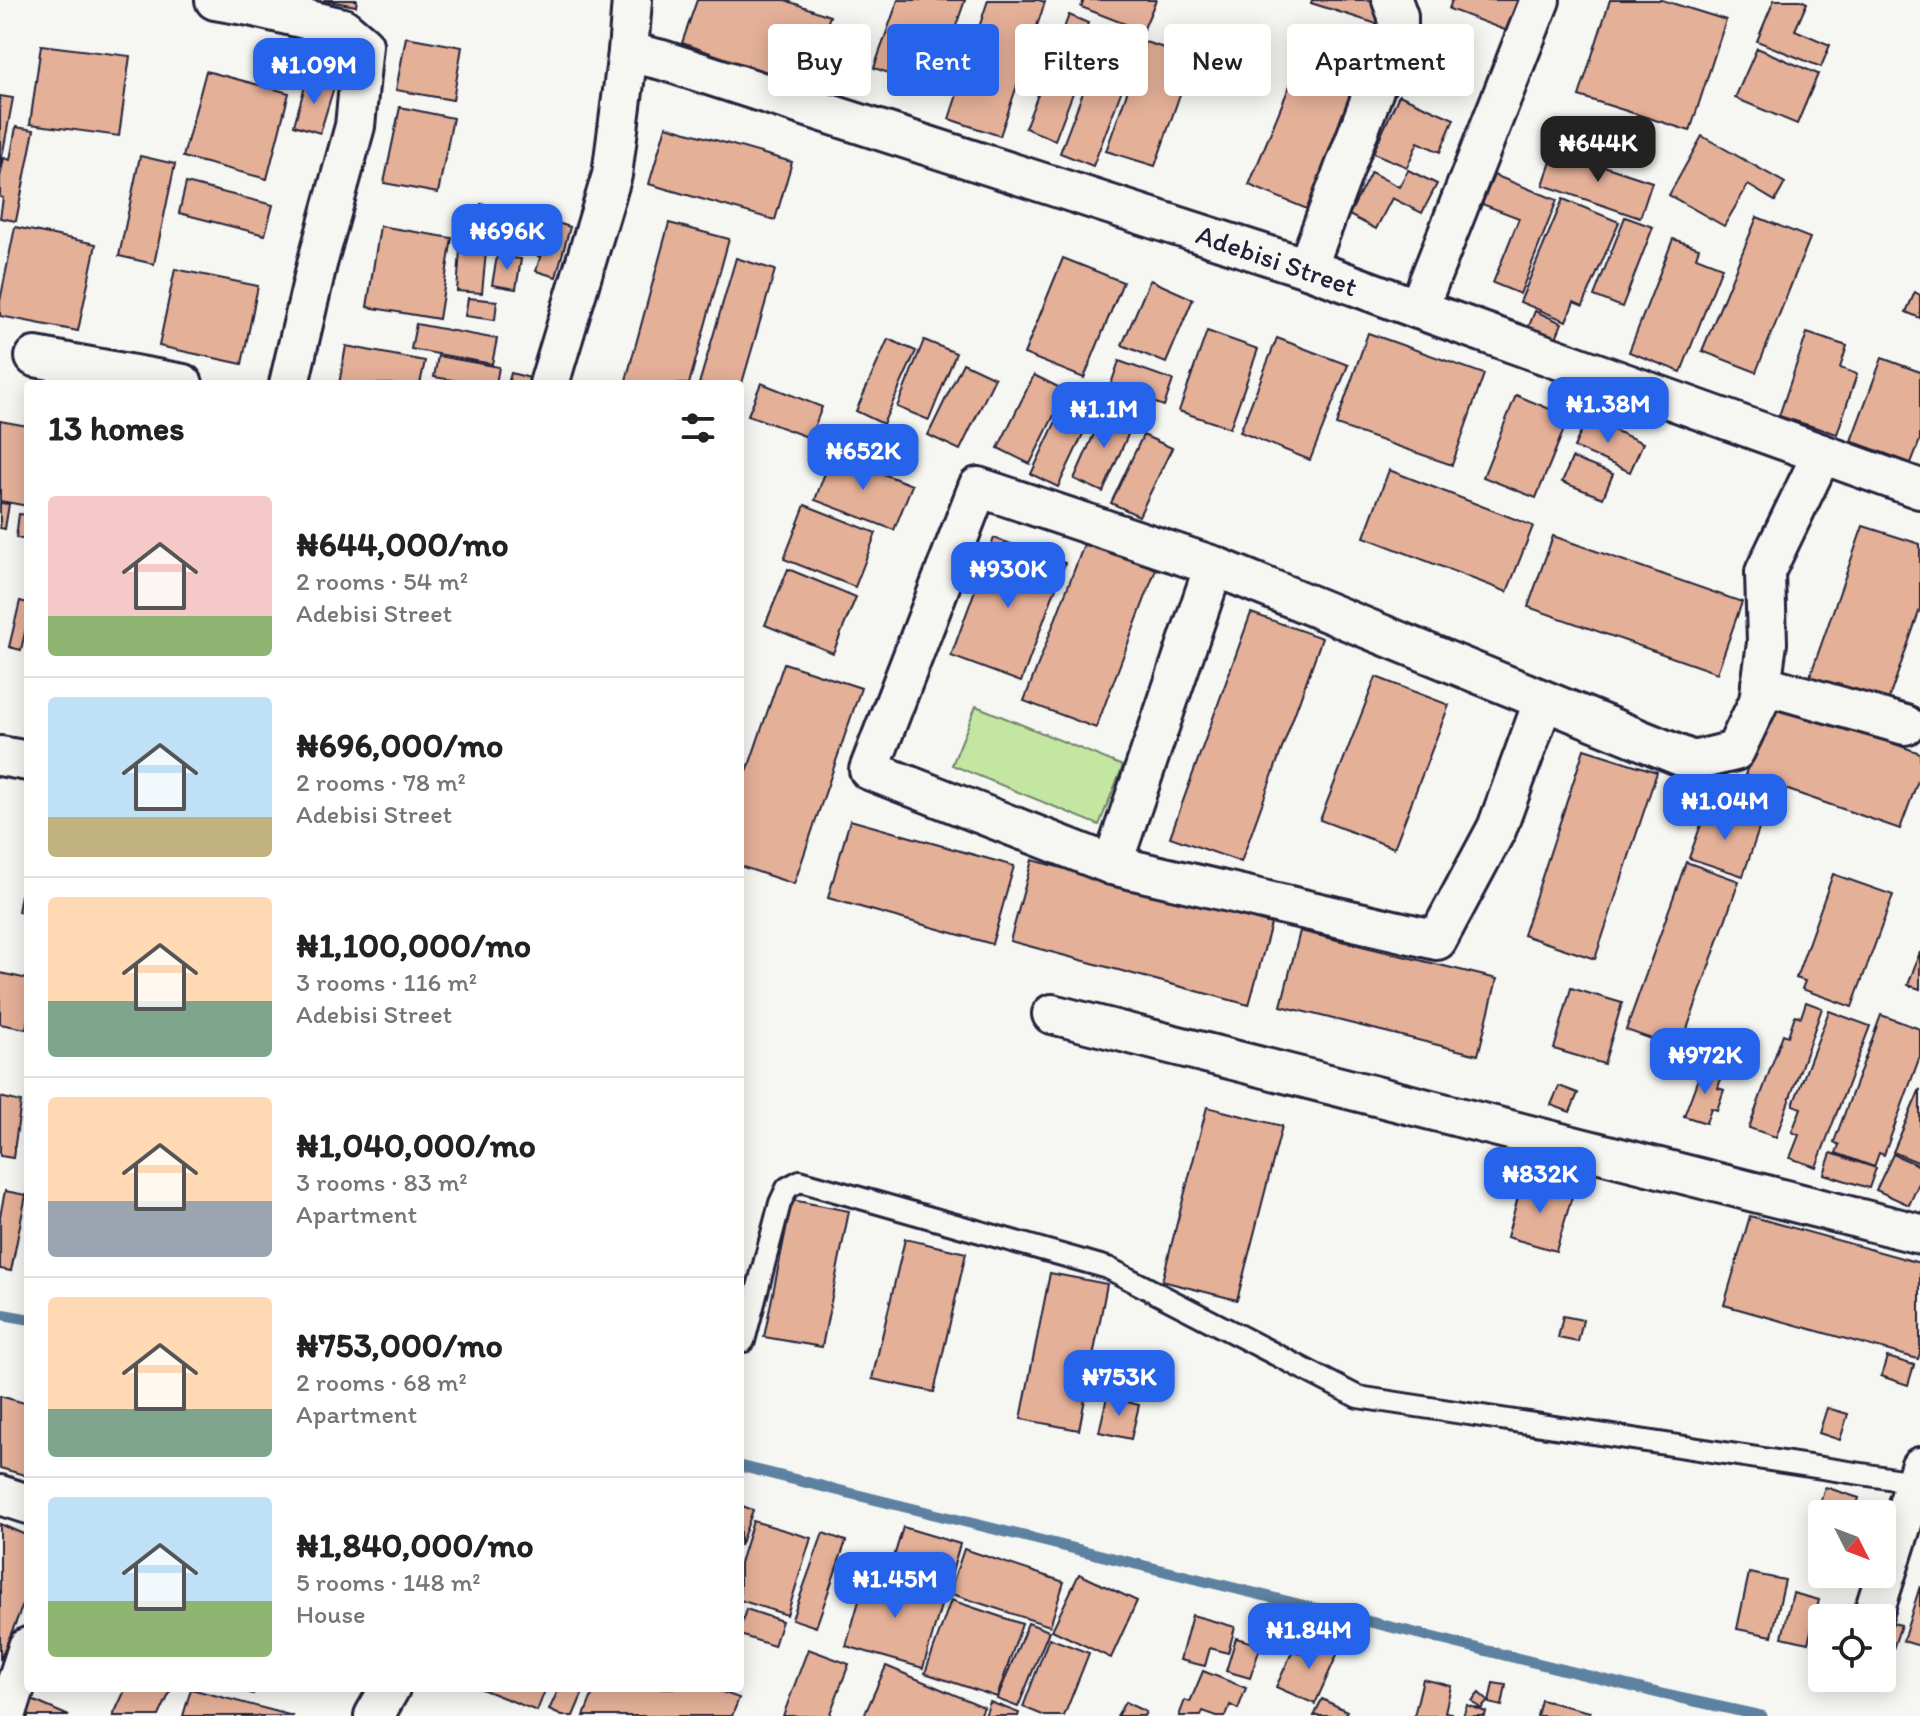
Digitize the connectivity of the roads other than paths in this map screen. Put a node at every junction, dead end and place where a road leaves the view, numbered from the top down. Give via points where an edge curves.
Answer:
1 (215, 0) edge
2 (632, 0) edge
3 (1392, 0) edge
4 (1540, 0) edge
5 (628, 52) junction
6 (1307, 268) junction
7 (1418, 309) junction
8 (35, 357) dead end
9 (161, 380) edge
10 (290, 380) edge
11 (550, 380) edge
12 (1822, 454) junction
13 (1920, 489) edge
14 (1214, 566) junction
15 (1761, 684) junction
16 (1543, 702) junction
17 (1905, 725) dead end
18 (0, 756) edge
19 (24, 760) edge
20 (1112, 865) junction
21 (1052, 1014) dead end
22 (1920, 1234) edge
23 (744, 1341) dead end
24 (1918, 1477) edge
25 (0, 1495) edge
26 (24, 1503) edge
27 (1877, 1604) edge
28 (24, 1660) edge
29 (388, 1692) edge
30 (6, 1716) edge
31 (374, 1716) edge

1 - 10 street via 343,28 363,45 355,126
2 - 5 street
3 - 6 street via 1398,26
4 - 7 street
5 - 6 street, Adebisi Street
5 - 11 street via 612,175
6 - 7 street, Adebisi Street
7 - 12 street, Adebisi Street
8 - 9 street
12 - 13 street, Adebisi Street
12 - 15 street via 1765,572 1767,643
14 - 16 street
14 - 20 street
14 - 20 street via 978,487 869,770
15 - 16 street via 1759,701 1735,751 1693,761
15 - 17 street
16 - 20 street via 1497,828 1437,940
18 - 19 street
21 - 22 street
23 - 24 lane via 780,1203 787,1188 800,1181 1108,1268 1358,1397
24 - 27 street
25 - 26 street
28 - 30 street
29 - 31 street

